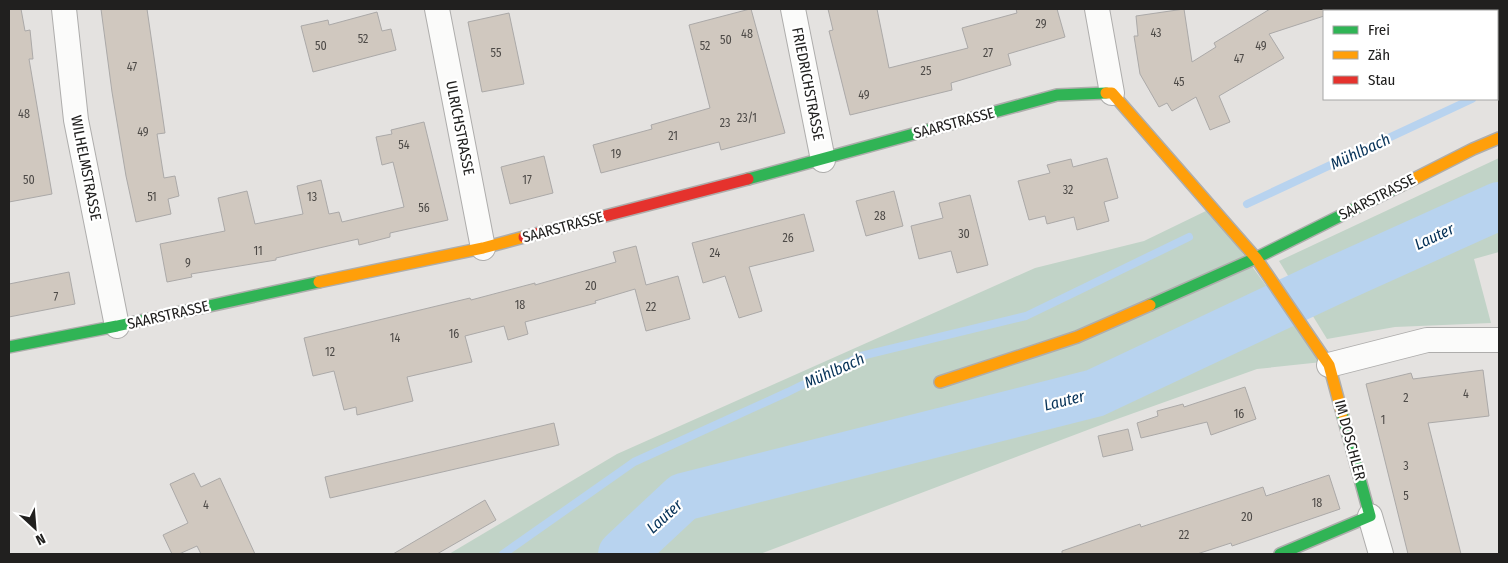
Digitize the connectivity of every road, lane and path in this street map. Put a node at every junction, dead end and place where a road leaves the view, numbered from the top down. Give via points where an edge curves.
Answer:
1 (64, 9) edge
2 (436, 9) edge
3 (793, 9) edge
4 (1097, 9) edge
5 (1112, 93) junction
6 (1499, 138) edge
7 (823, 160) junction
8 (483, 248) junction
9 (1256, 258) junction
10 (117, 326) junction
11 (1499, 340) edge
12 (9, 347) edge
13 (1329, 365) junction
14 (940, 382) dead end
15 (1370, 516) junction
16 (1280, 554) edge
17 (1381, 554) edge

1 - 10 street, WILHELMSTRASSE via 76,120
2 - 8 street, ULRICHSTRASSE
3 - 7 street, FRIEDRICHSTRASSE
4 - 5 street
5 - 7 street, SAARSTRASSE via 1057,95
5 - 9 street
6 - 9 street, SAARSTRASSE
7 - 8 street, SAARSTRASSE
8 - 10 street, SAARSTRASSE
9 - 13 street
9 - 14 street, SAARSTRASSE via 1077,337
10 - 12 street, SAARSTRASSE
11 - 13 street via 1427,340
13 - 15 street, IM DOSCHLER
15 - 16 street
15 - 17 street, IM DOSCHLER

